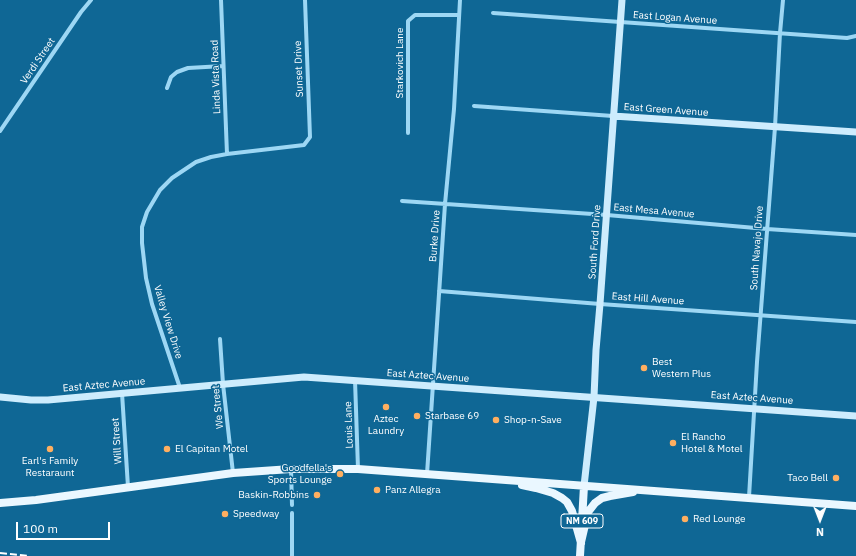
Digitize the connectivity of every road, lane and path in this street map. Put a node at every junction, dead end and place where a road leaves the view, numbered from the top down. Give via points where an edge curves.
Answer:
1 (91, 0) edge
2 (221, 0) edge
3 (305, 0) edge
4 (460, 0) edge
5 (622, 0) edge
6 (783, 0) edge
7 (493, 13) dead end
8 (459, 15) junction
9 (620, 22) junction
10 (780, 33) junction
11 (855, 36) edge
12 (856, 42) edge
13 (223, 66) junction
14 (167, 88) dead end
15 (474, 106) dead end
16 (613, 116) junction
17 (775, 127) junction
18 (0, 131) edge
19 (856, 132) edge
20 (408, 133) dead end
21 (310, 137) joint
22 (227, 154) junction
23 (402, 201) dead end
24 (445, 204) junction
25 (607, 215) junction
26 (766, 229) junction
27 (856, 236) edge
28 (439, 292) junction
29 (600, 304) junction
30 (760, 315) junction
31 (856, 322) edge
32 (220, 339) dead end
33 (355, 380) junction
34 (223, 384) junction
35 (433, 386) junction
36 (180, 388) junction
37 (122, 393) junction
38 (0, 397) edge
39 (594, 397) junction
40 (754, 408) junction
41 (856, 416) edge
42 (291, 469) junction
43 (358, 469) junction
44 (233, 473) junction
45 (427, 474) junction
46 (468, 477) junction
47 (584, 486) junction
48 (128, 487) junction
49 (664, 491) junction
50 (749, 497) junction
51 (0, 503) edge
52 (292, 505) dead end
53 (856, 506) edge
54 (292, 513) dead end
55 (581, 543) junction
56 (292, 556) edge
57 (580, 556) edge

1 - 18 street, Verdi Street
2 - 13 street, Linda Vista Road
3 - 21 street, Sunset Drive
4 - 8 street, Burke Drive
5 - 9 main road, South Ford Drive
6 - 10 street, South Navajo Drive
7 - 9 street, East Logan Avenue
8 - 20 street, Starkovich Lane via 415,15 408,21
8 - 24 street, Burke Drive
9 - 10 street, East Logan Avenue
9 - 16 main road, South Ford Drive
10 - 11 street, East Logan Avenue via 847,38
10 - 17 street, South Navajo Drive
11 - 12 street
13 - 14 street via 188,68 177,72 171,77
13 - 22 street, Linda Vista Road
15 - 16 street, East Green Avenue
16 - 17 main road, East Green Avenue
16 - 25 main road, South Ford Drive
17 - 19 main road, East Green Avenue
17 - 26 street, South Navajo Drive
21 - 22 street, Valley View Drive via 304,145
22 - 36 street, Valley View Drive via 196,162 172,178 153,200 142,226 143,255 152,304
23 - 24 street, East Mesa Avenue
24 - 25 street, East Mesa Avenue
24 - 28 street, Burke Drive
25 - 26 street, East Mesa Avenue
25 - 29 main road, South Ford Drive
26 - 27 street, East Mesa Avenue
26 - 30 street, South Navajo Drive
28 - 29 street, East Hill Avenue
28 - 35 street, Burke Drive
29 - 30 street, East Hill Avenue
29 - 39 main road, South Ford Drive
30 - 31 street, East Hill Avenue
30 - 40 street, South Navajo Drive
32 - 34 street, We Street
33 - 34 main road, East Aztec Avenue via 304,377
33 - 35 main road, East Aztec Avenue
33 - 43 street, Louis Lane
34 - 36 main road, East Aztec Avenue
34 - 44 street, We Street
35 - 39 main road, East Aztec Avenue
35 - 45 street, Burke Drive
36 - 37 main road, East Aztec Avenue
37 - 38 main road, East Aztec Avenue via 48,400
37 - 48 street, Will Street
39 - 40 main road, East Aztec Avenue
39 - 47 main road, South Ford Drive
40 - 41 main road, East Aztec Avenue
40 - 50 street, South Navajo Drive
42 - 43 main road
42 - 44 main road
42 - 52 street
43 - 45 main road
44 - 48 main road
45 - 46 main road
46 - 47 main road
46 - 55 main road via 536,488 562,498 568,502 572,511
47 - 49 main road
47 - 55 main road, NM 609
48 - 51 main road
49 - 50 main road
49 - 55 main road via 630,492 602,498 588,512
50 - 53 main road
54 - 56 street
55 - 57 main road, NM 609

